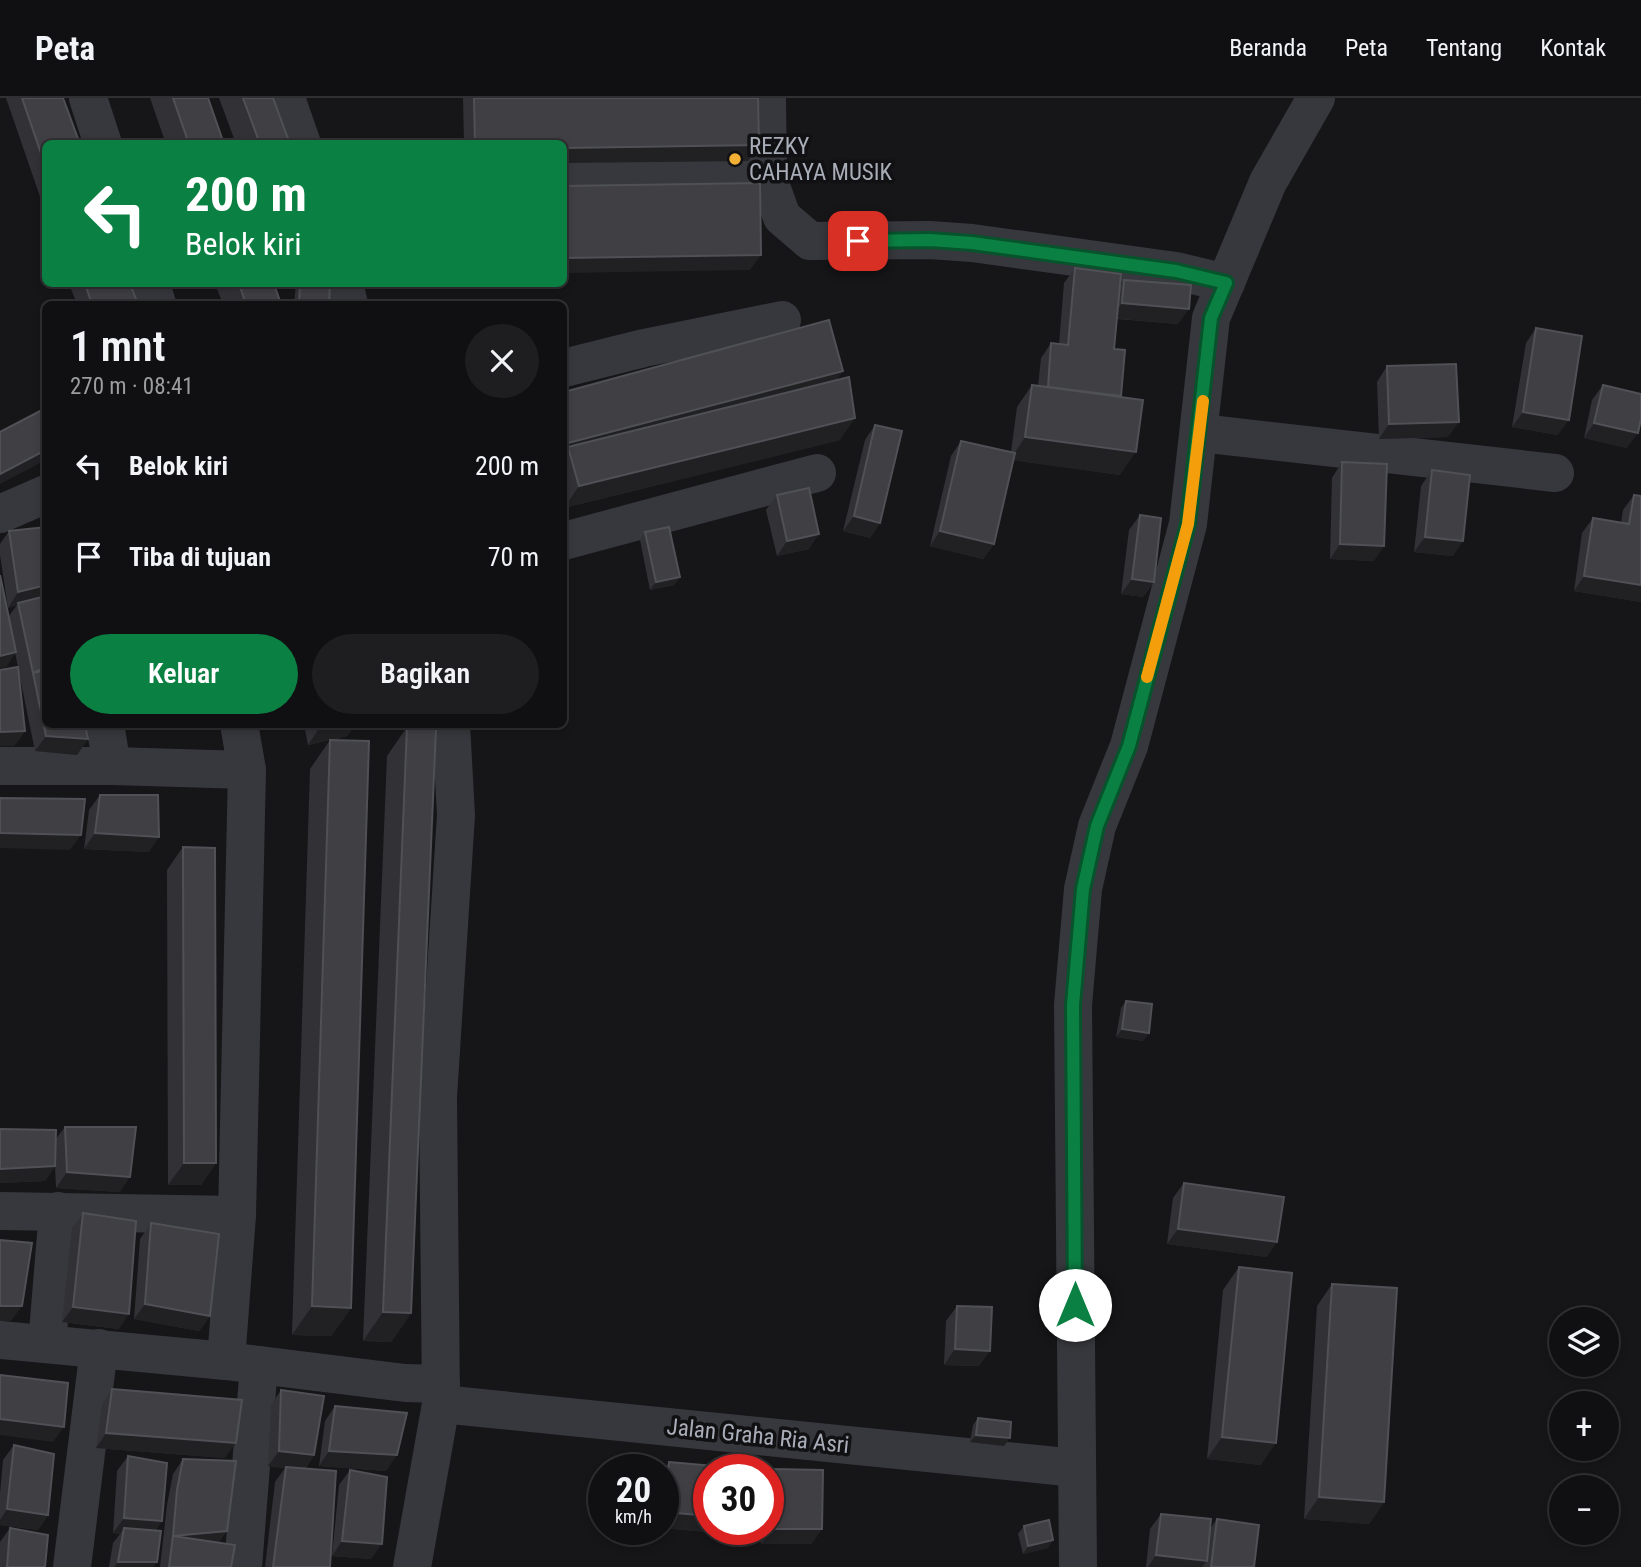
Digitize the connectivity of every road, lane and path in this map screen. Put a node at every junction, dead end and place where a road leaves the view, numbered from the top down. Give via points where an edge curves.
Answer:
1 (88, 98) edge
2 (286, 98) edge
3 (767, 98) edge
4 (1316, 98) edge
5 (102, 140) edge
6 (301, 140) edge
7 (768, 178) junction
8 (567, 180) edge
9 (1226, 283) junction
10 (782, 320) dead end
11 (567, 367) edge
12 (1200, 433) junction
13 (817, 473) dead end
14 (1555, 473) dead end
15 (42, 496) edge
16 (0, 514) edge
17 (567, 540) edge
18 (106, 728) edge
19 (240, 728) edge
20 (451, 728) edge
21 (0, 766) edge
22 (112, 766) junction
23 (247, 770) junction
24 (0, 1211) edge
25 (58, 1211) junction
26 (237, 1215) junction
27 (0, 1340) edge
28 (47, 1344) junction
29 (99, 1348) junction
30 (243, 1363) junction
31 (441, 1394) junction
32 (1076, 1468) junction
33 (72, 1567) edge
34 (243, 1567) edge
35 (412, 1567) edge
36 (1078, 1567) edge

1 - 5 street
2 - 6 street
3 - 7 street
4 - 9 street via 1268,182
7 - 8 street
7 - 9 street via 782,216 810,241 972,243 1176,271
9 - 12 street via 1211,318
10 - 11 street
12 - 14 street
12 - 32 street via 1188,524 1129,746 1097,826 1083,889 1073,1005
13 - 17 street
15 - 16 street
18 - 22 street
19 - 23 street
20 - 31 street via 456,815 438,1097
21 - 22 street
22 - 23 street
23 - 26 street
24 - 25 street
25 - 26 street
25 - 28 street
26 - 30 street
27 - 28 street, Jalan Graha Ria Asri
28 - 29 street, Jalan Graha Ria Asri
29 - 30 street, Jalan Graha Ria Asri
29 - 33 street
30 - 31 street, Jalan Graha Ria Asri via 405,1383
30 - 34 street
31 - 32 street, Jalan Graha Ria Asri
31 - 35 street
32 - 36 street

